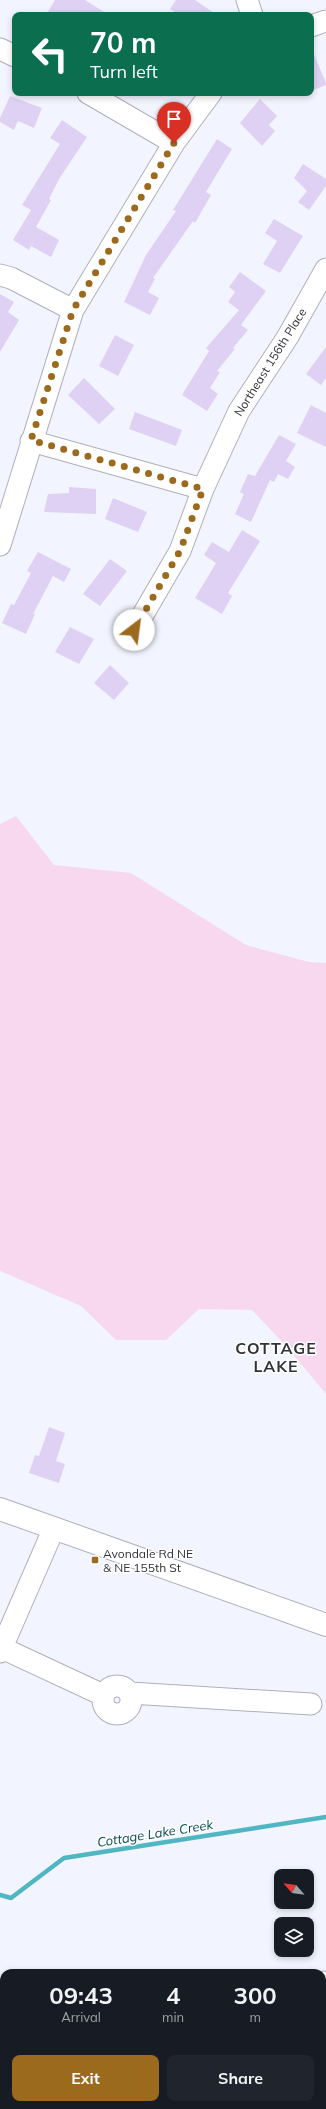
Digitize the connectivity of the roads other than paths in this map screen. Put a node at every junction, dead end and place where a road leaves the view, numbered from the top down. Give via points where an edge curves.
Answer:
1 (247, 0) edge
2 (251, 12) edge
3 (0, 49) edge
4 (12, 55) edge
5 (93, 96) edge
6 (209, 96) edge
7 (174, 143) junction
8 (326, 268) edge
9 (0, 275) edge
10 (73, 310) junction
11 (31, 440) junction
12 (203, 489) junction
13 (1, 542) edge
14 (134, 630) dead end
15 (0, 1509) edge
16 (54, 1528) junction
17 (326, 1625) edge
18 (1, 1650) edge
19 (311, 1704) dead end

1 - 2 street
3 - 4 street
5 - 7 street
6 - 7 street
7 - 10 street
8 - 12 street, Northeast 156th Place via 287,338 239,411
9 - 10 street via 12,278
10 - 11 street
11 - 12 street
11 - 13 street
12 - 14 street, Northeast 156th Place via 180,551
15 - 16 main road
16 - 17 main road
16 - 18 street
18 - 19 street via 103,1695 109,1687 118,1685 130,1693

